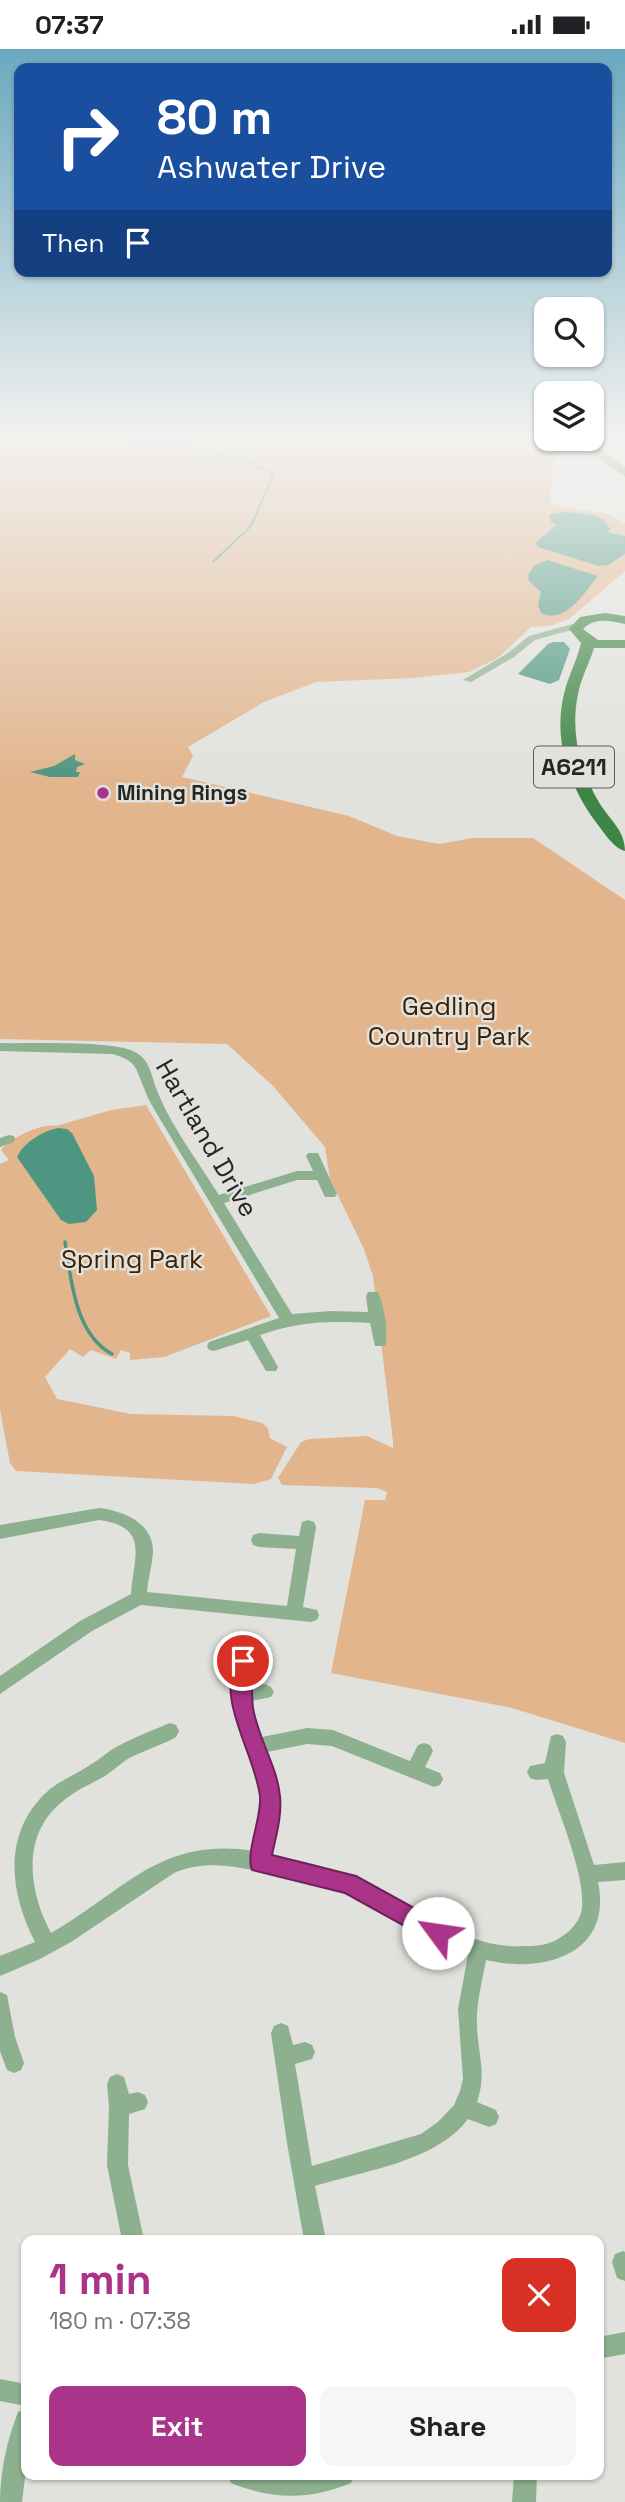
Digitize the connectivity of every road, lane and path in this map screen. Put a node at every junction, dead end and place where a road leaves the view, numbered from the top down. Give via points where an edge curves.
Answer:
1 (623, 602) dead end
2 (591, 618) junction
3 (625, 620) edge
4 (581, 635) junction
5 (621, 644) edge
6 (579, 674) junction
7 (468, 680) dead end
8 (625, 846) edge
9 (0, 1047) edge
10 (313, 1156) dead end
11 (321, 1175) junction
12 (330, 1194) dead end
13 (216, 1201) junction
14 (373, 1296) dead end
15 (377, 1318) junction
16 (288, 1320) junction
17 (251, 1333) junction
18 (380, 1342) dead end
19 (214, 1346) dead end
20 (271, 1367) dead end
21 (0, 1532) edge
22 (259, 1540) dead end
23 (139, 1598) junction
24 (294, 1613) junction
25 (312, 1615) dead end
26 (243, 1661) dead end
27 (0, 1686) edge
28 (264, 1692) dead end
29 (241, 1695) junction
30 (164, 1740) dead end
31 (557, 1742) dead end
32 (254, 1747) junction
33 (424, 1751) dead end
34 (415, 1769) junction
35 (434, 1779) dead end
36 (260, 1863) junction
37 (625, 1871) edge
38 (586, 1874) junction
39 (47, 1945) junction
40 (479, 1949) junction
41 (0, 1966) edge
42 (0, 2002) edge
43 (282, 2033) dead end
44 (2, 2038) edge
45 (14, 2063) dead end
46 (117, 2084) dead end
47 (465, 2108) junction
48 (489, 2117) dead end
49 (303, 2179) junction
50 (133, 2235) edge
51 (315, 2235) edge
52 (625, 2343) edge
53 (604, 2347) edge
54 (0, 2390) edge
55 (21, 2394) edge
56 (21, 2438) edge
57 (255, 2480) edge
58 (324, 2480) edge
59 (526, 2480) edge
60 (10, 2502) edge
61 (524, 2502) edge

1 - 2 main road
2 - 3 main road
2 - 4 main road
4 - 5 main road
4 - 6 main road, A6211 via 586,658
4 - 7 street via 553,631 532,638 511,656
5 - 6 main road
6 - 8 main road, A6211 via 568,718 574,767 590,801
9 - 13 street, Hartland Drive via 112,1050 131,1055 144,1067 154,1097
10 - 11 street
11 - 12 street
11 - 13 street via 297,1176
13 - 16 street, Hartland Drive
14 - 15 street
15 - 16 street
15 - 18 street
16 - 17 street
17 - 19 street
17 - 20 street
21 - 23 street via 112,1515 136,1527 146,1541
22 - 24 street via 306,1535
23 - 24 street
23 - 27 street via 86,1626
24 - 25 street
26 - 29 street
28 - 29 street
29 - 32 street
30 - 39 street via 126,1751 63,1790 27,1830 22,1845 26,1893
31 - 38 street via 545,1771
32 - 34 street via 307,1736 333,1738
32 - 36 street via 270,1798
33 - 34 street
34 - 35 street
36 - 39 street via 221,1857 183,1861
36 - 40 street via 349,1884 438,1933
37 - 38 street
38 - 40 street via 592,1898 590,1918 563,1948 536,1956
39 - 41 street
40 - 47 street via 467,2007 473,2069
42 - 44 street
43 - 49 street via 295,2054
44 - 45 street
46 - 50 street via 130,2104 119,2176
47 - 48 street
47 - 49 street via 447,2130 425,2143
49 - 51 street
52 - 53 street
54 - 55 street
56 - 60 street
57 - 58 street via 277,2487
59 - 61 street

